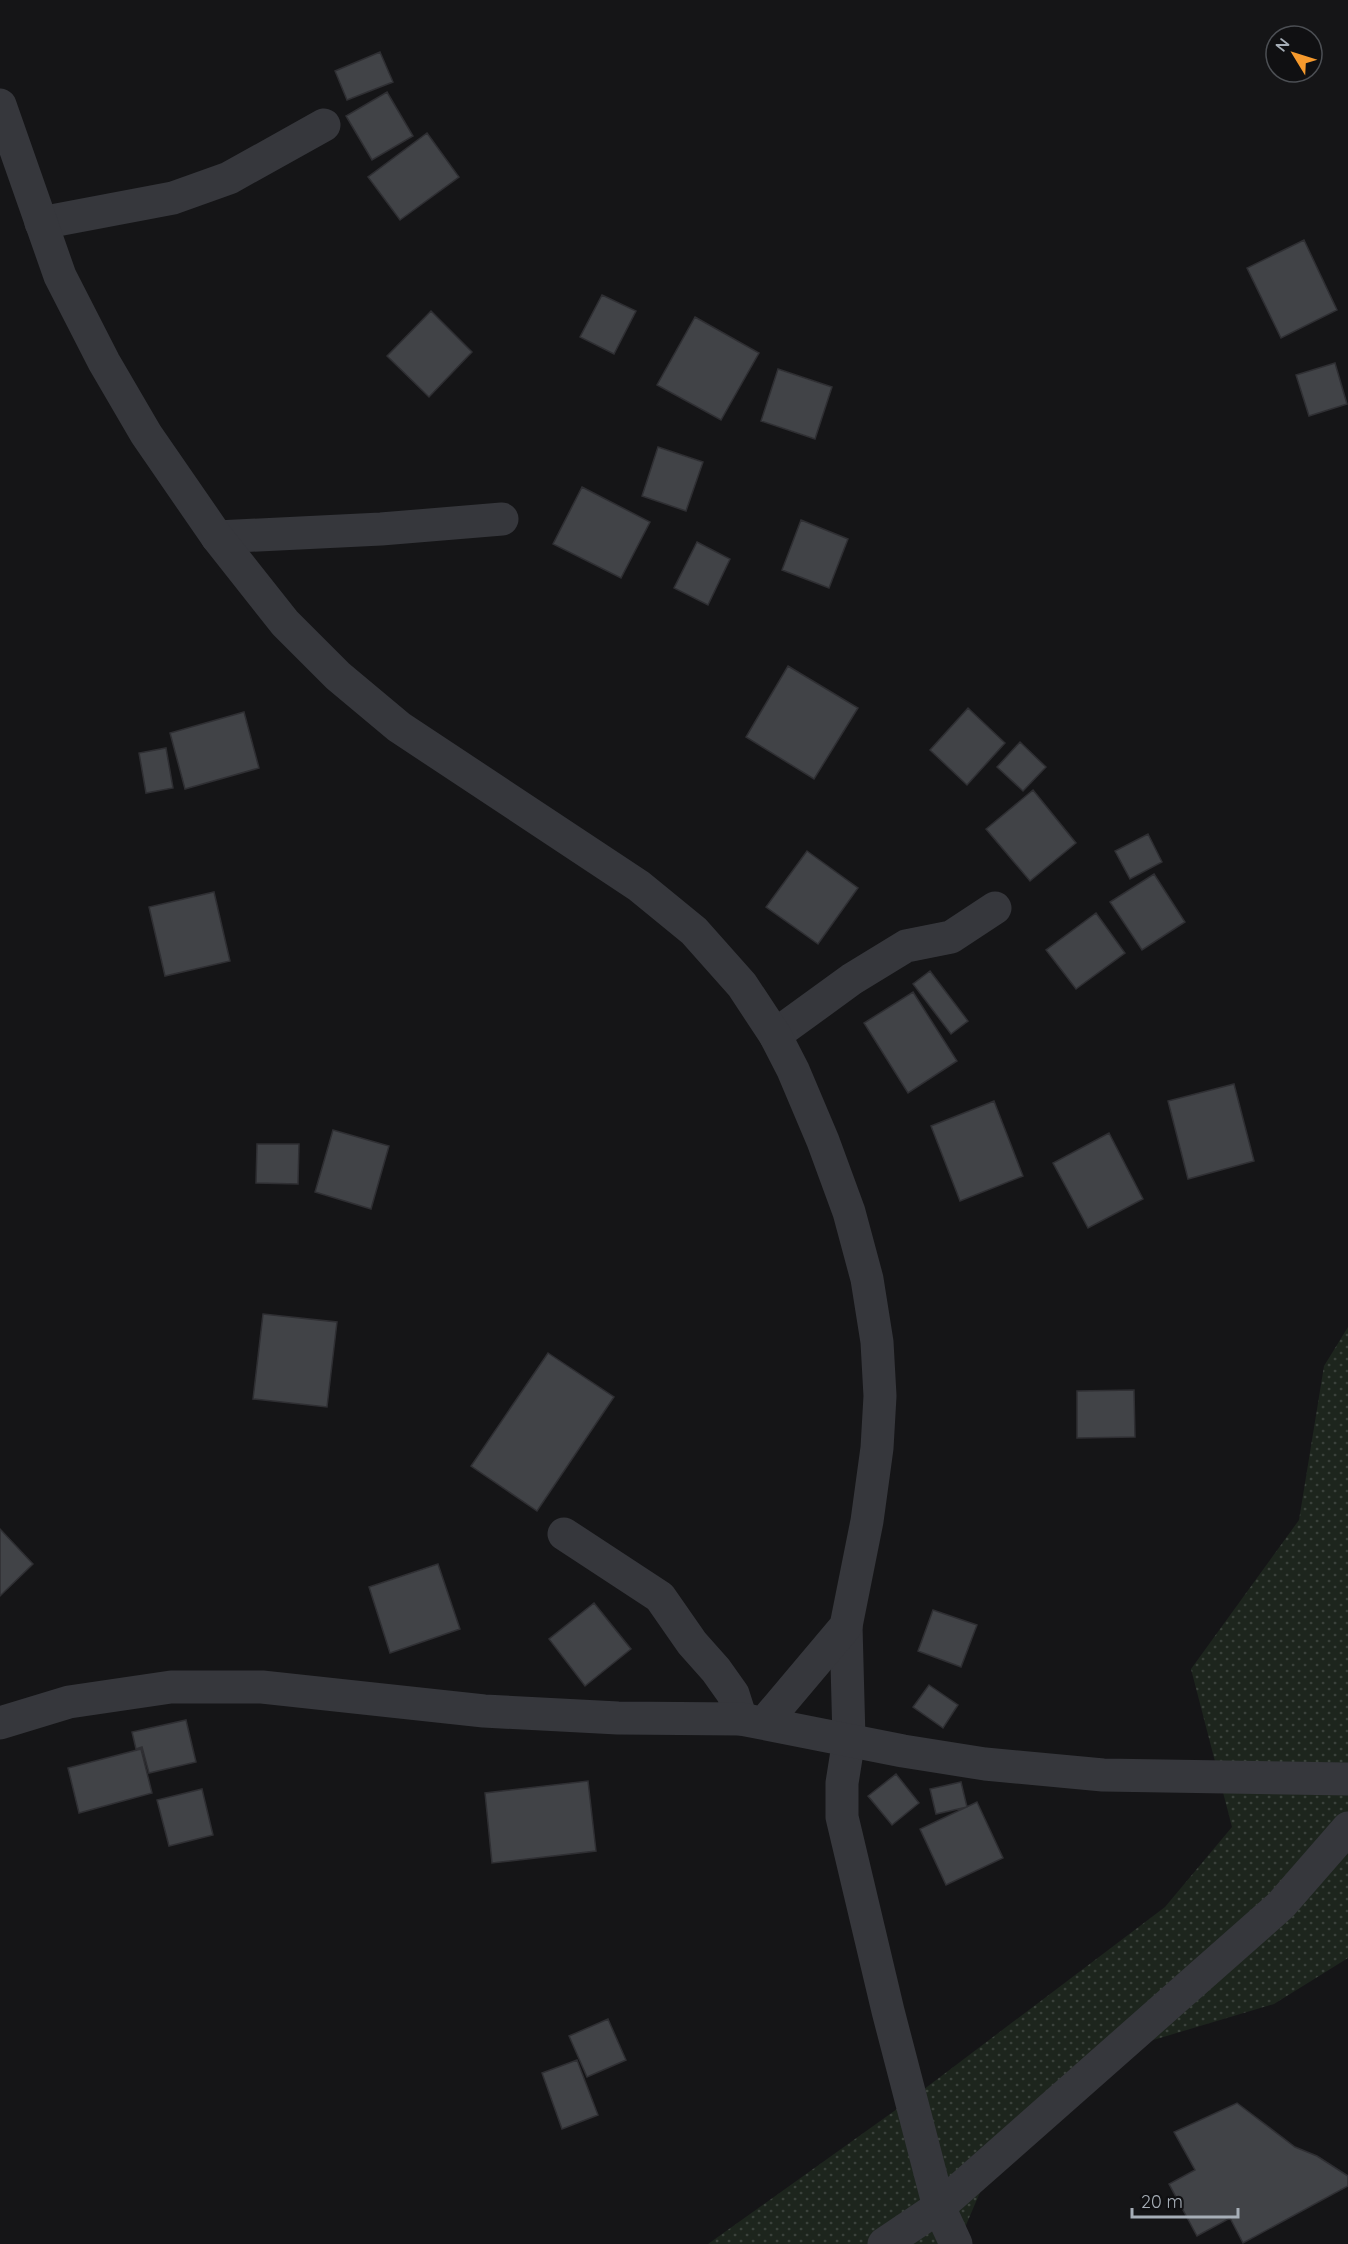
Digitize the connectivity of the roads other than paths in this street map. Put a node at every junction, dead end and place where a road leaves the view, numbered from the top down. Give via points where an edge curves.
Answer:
1 (0, 105) edge
2 (324, 125) dead end
3 (41, 223) junction
4 (502, 519) dead end
5 (217, 537) junction
6 (995, 908) dead end
7 (775, 1035) junction
8 (564, 1534) dead end
9 (846, 1626) junction
10 (753, 1720) junction
11 (0, 1724) edge
12 (849, 1739) junction
13 (1348, 1779) edge
14 (1348, 1828) edge
15 (939, 2207) junction
16 (885, 2244) edge
17 (956, 2244) edge

1 - 3 street
2 - 3 street via 229,178 173,198
3 - 5 street via 60,276 104,362 146,434
4 - 5 street
5 - 7 street via 285,624 338,676 390,720 464,772 639,886 694,932 742,985
6 - 7 street via 951,937 906,946 852,979
7 - 9 street via 823,1141 849,1212 867,1279 877,1342 877,1448
8 - 10 street via 660,1597
9 - 10 street
9 - 12 street
10 - 11 street via 484,1711 262,1687 171,1687 69,1702
10 - 12 street
12 - 13 street via 985,1764 1103,1775
12 - 15 street via 842,1783 842,1817
14 - 15 street via 1281,1905
15 - 16 street
15 - 17 street

